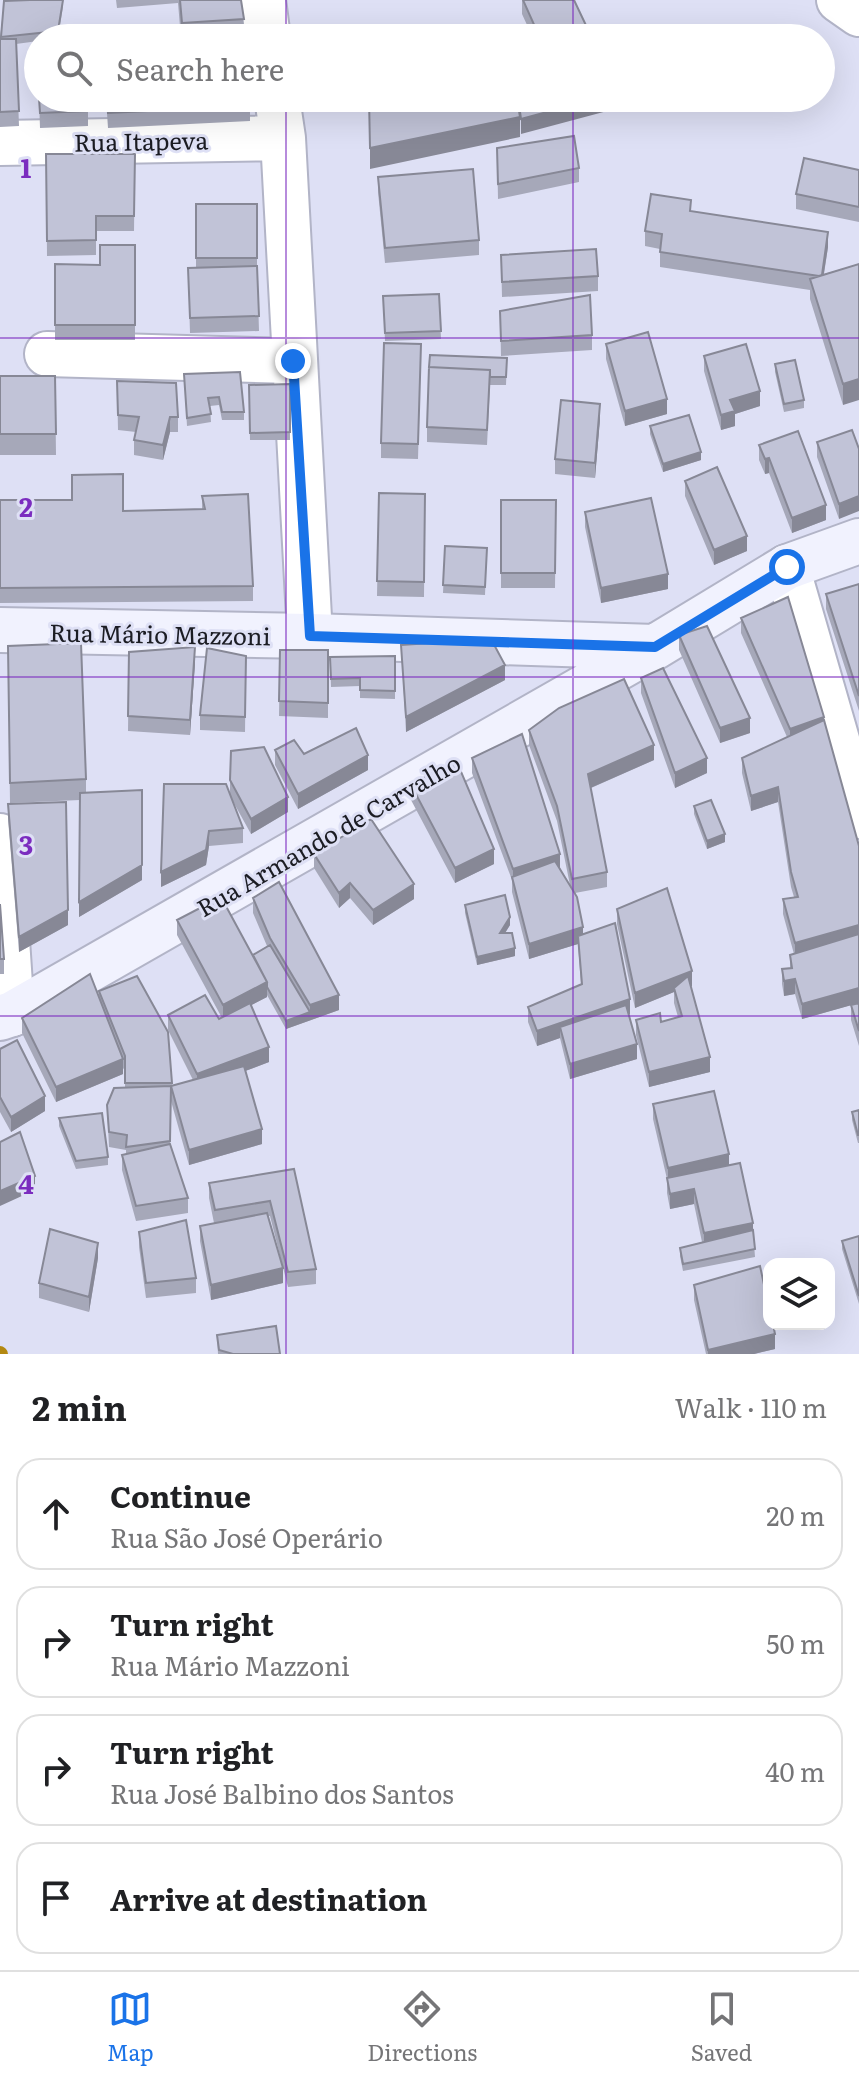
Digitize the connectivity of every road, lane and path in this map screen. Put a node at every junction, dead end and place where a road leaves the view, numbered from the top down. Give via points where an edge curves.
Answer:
1 (263, 0) edge
2 (839, 0) edge
3 (859, 14) edge
4 (266, 24) edge
5 (280, 118) edge
6 (0, 143) edge
7 (47, 354) dead end
8 (293, 361) junction
9 (859, 541) edge
10 (787, 567) junction
11 (0, 630) edge
12 (310, 636) junction
13 (655, 647) junction
14 (859, 816) edge
15 (0, 836) edge
16 (6, 1016) edge

1 - 4 street
2 - 3 street
5 - 6 street, Rua Itapeva
5 - 8 street
7 - 8 street
8 - 12 street
9 - 10 street, Rua Armando de Carvalho
10 - 13 street, Rua Armando de Carvalho
10 - 14 street
11 - 12 street, Rua Mário Mazzoni
12 - 13 street, Rua Mário Mazzoni
13 - 16 street, Rua Armando de Carvalho
15 - 16 street

